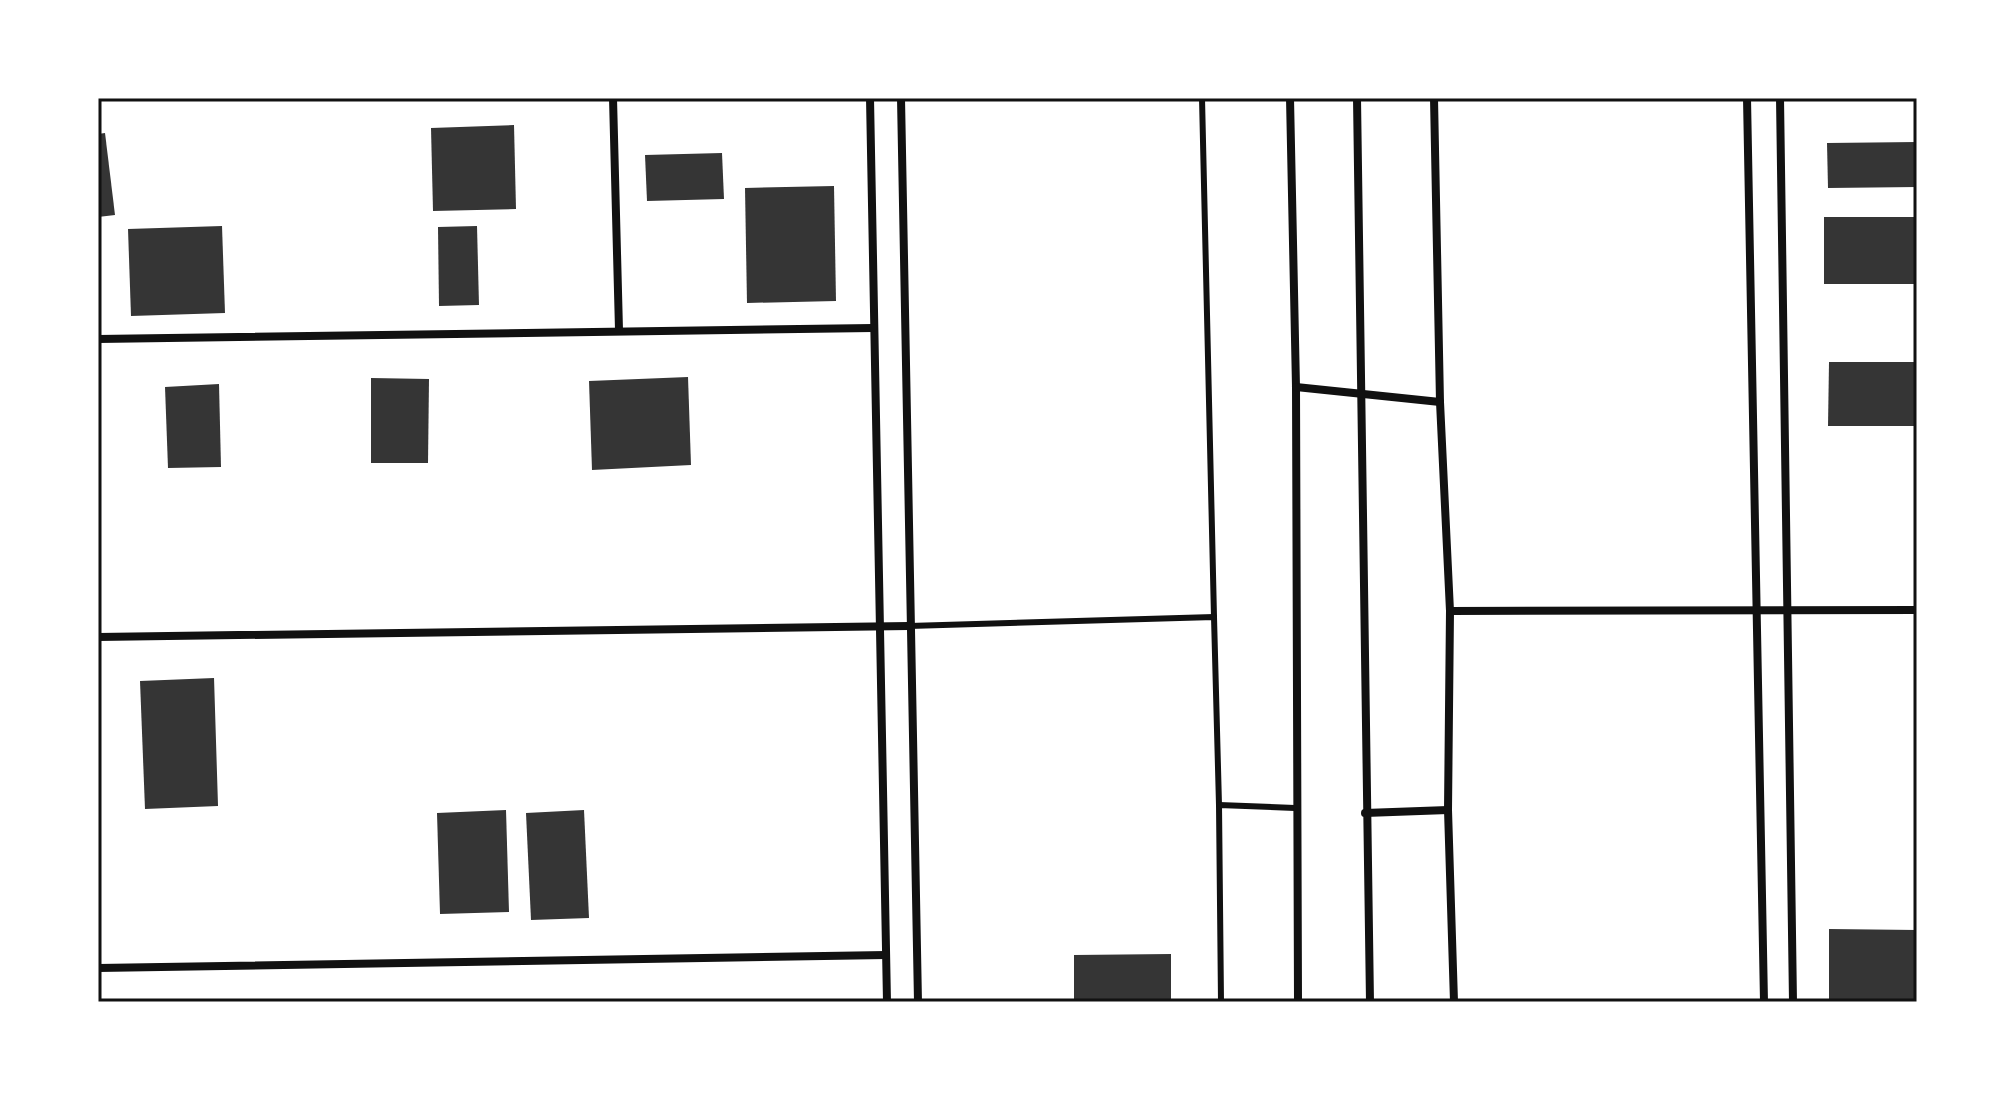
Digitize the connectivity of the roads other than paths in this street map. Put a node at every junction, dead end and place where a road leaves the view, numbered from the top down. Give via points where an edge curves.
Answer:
1 (613, 98) edge
2 (870, 98) edge
3 (901, 98) edge
4 (1202, 98) edge
5 (1290, 98) edge
6 (1357, 98) edge
7 (1434, 98) edge
8 (1747, 98) edge
9 (1780, 98) edge
10 (873, 328) junction
11 (619, 330) junction
12 (98, 339) edge
13 (1296, 387) junction
14 (1363, 394) junction
15 (1440, 402) junction
16 (1917, 610) edge
17 (1450, 611) junction
18 (1757, 611) junction
19 (1788, 611) junction
20 (1214, 617) junction
21 (909, 626) junction
22 (878, 627) junction
23 (98, 637) edge
24 (1219, 805) junction
25 (1295, 808) junction
26 (1448, 810) junction
27 (1365, 813) junction
28 (886, 955) junction
29 (98, 968) edge
30 (887, 1002) edge
31 (918, 1002) edge
32 (1221, 1002) edge
33 (1298, 1002) edge
34 (1370, 1002) edge
35 (1454, 1002) edge
36 (1764, 1002) edge
37 (1793, 1002) edge

1 - 11 street
2 - 10 street
3 - 21 street
4 - 20 lane
5 - 13 street
6 - 14 street
7 - 15 street
8 - 18 street
9 - 19 street
10 - 11 street
10 - 22 street
11 - 12 street
13 - 14 street
13 - 25 street
14 - 15 street
14 - 27 street
15 - 17 street
16 - 19 street
17 - 18 street
17 - 26 street
18 - 19 street
18 - 36 street
19 - 37 street
20 - 21 lane
20 - 24 lane
21 - 22 street
21 - 31 street
22 - 23 street
22 - 28 street
24 - 25 lane
24 - 32 lane
25 - 33 street
26 - 27 street
26 - 35 street
27 - 34 street
28 - 29 street
28 - 30 street

